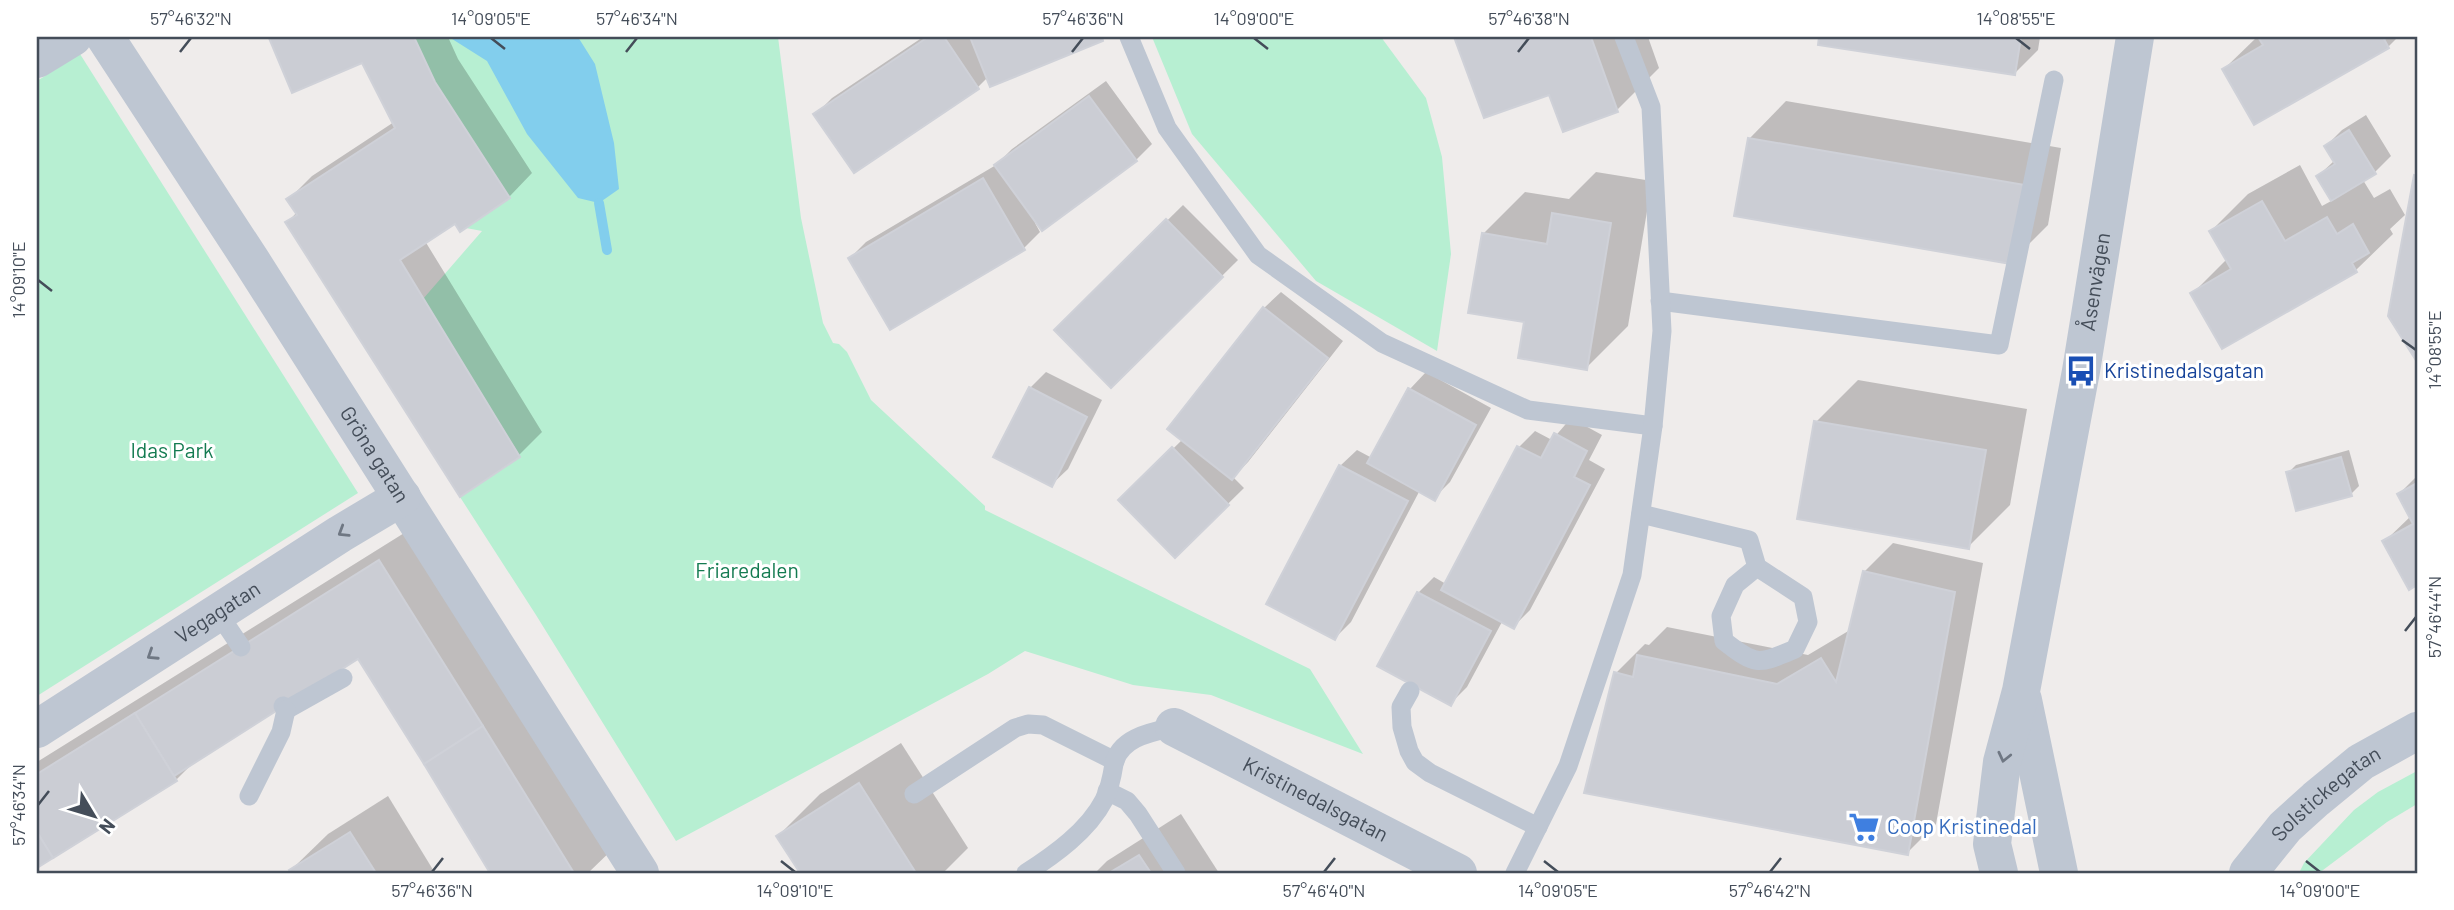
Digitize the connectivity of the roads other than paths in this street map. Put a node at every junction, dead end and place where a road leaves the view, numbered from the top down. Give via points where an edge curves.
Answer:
1 (73, 37) edge
2 (105, 37) edge
3 (1129, 37) edge
4 (1624, 37) edge
5 (2135, 37) edge
6 (37, 59) edge
7 (2054, 80) dead end
8 (1660, 301) junction
9 (1653, 426) junction
10 (402, 497) junction
11 (1641, 514) junction
12 (1757, 567) junction
13 (218, 613) junction
14 (242, 647) dead end
15 (343, 678) dead end
16 (1410, 691) dead end
17 (2021, 691) junction
18 (1174, 727) joint
19 (37, 729) edge
20 (2417, 731) edge
21 (1115, 761) junction
22 (1107, 791) junction
23 (914, 793) dead end
24 (249, 796) dead end
25 (1538, 827) junction
26 (640, 873) edge
27 (1026, 873) edge
28 (1176, 873) edge
29 (1458, 873) edge
30 (1515, 873) edge
31 (1999, 873) edge
32 (2059, 873) edge
33 (2248, 873) edge

1 - 6 street
2 - 10 street, Gröna gatan
3 - 9 lane via 1167,128 1258,255 1382,343 1528,410
4 - 8 lane via 1651,107
5 - 17 street, Åsenvägen via 2081,371
7 - 8 lane via 1999,345
8 - 9 lane via 1662,331
9 - 11 lane
10 -> 13 street, Vegagatan
10 - 26 street, Gröna gatan
11 - 12 lane via 1749,540
11 - 25 lane via 1632,575 1568,766
12 - 12 lane via 1803,597 1808,622 1795,649 1764,662 1744,657 1724,642 1721,616 1735,585
13 - 14 lane
13 -> 19 street, Vegagatan
15 - 24 lane via 285,708 281,732
16 - 25 lane via 1401,706 1402,727 1415,762
17 -> 31 street, Åsenvägen via 2003,762 1992,844
17 - 32 street, Åsenvägen
18 - 21 lane via 1130,741
18 - 29 street, Kristinedalsgatan
20 - 33 street, Solstickegatan via 2361,762 2316,799 2285,827
21 - 22 lane
21 - 23 lane via 1043,724 1028,723
22 - 27 lane via 1084,826 1052,857
22 - 28 lane via 1127,801 1138,814
25 - 30 lane

